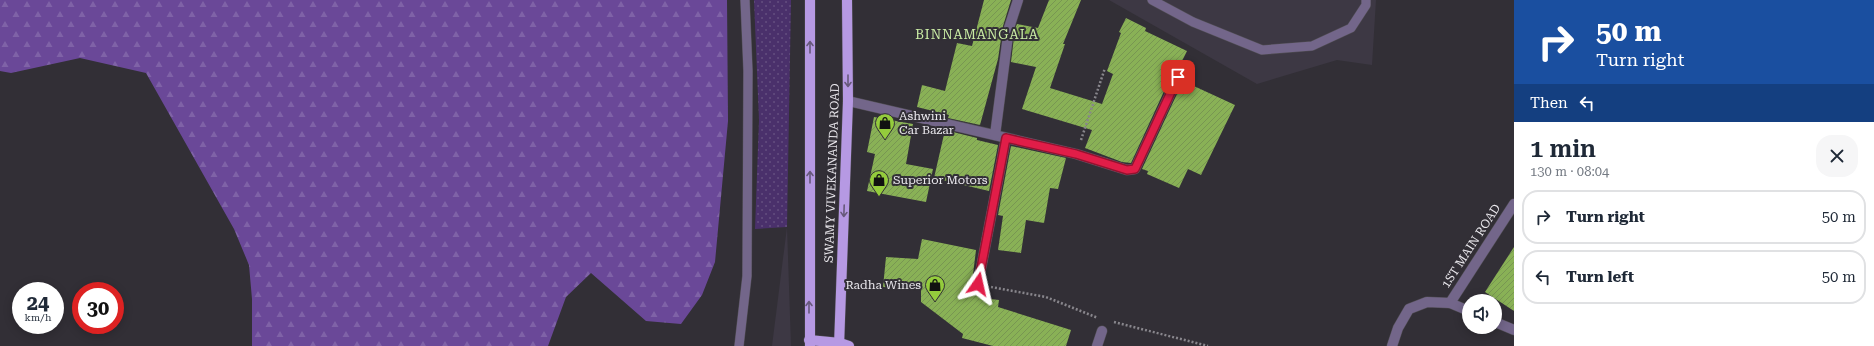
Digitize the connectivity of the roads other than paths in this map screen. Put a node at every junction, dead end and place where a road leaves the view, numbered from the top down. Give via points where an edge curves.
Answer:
1 (745, 0) edge
2 (810, 0) edge
3 (847, 0) edge
4 (1018, 0) edge
5 (1152, 0) edge
6 (1366, 0) edge
7 (1178, 77) dead end
8 (848, 101) junction
9 (995, 135) junction
10 (1006, 138) junction
11 (1514, 204) edge
12 (978, 284) road end
13 (1450, 303) junction
14 (1462, 308) edge
15 (1502, 325) edge
16 (1514, 330) edge
17 (1102, 331) dead end
18 (810, 343) edge
19 (843, 345) edge
20 (739, 346) edge
21 (1097, 346) edge
22 (1392, 346) edge

1 - 20 lane via 748,71 746,276
18 -> 2 main road, SWAMY VIVEKANANDA ROAD
3 -> 8 main road, SWAMY VIVEKANANDA ROAD
4 - 9 street via 1009,28
5 - 6 lane via 1193,22 1262,50 1312,46 1351,28 1366,5
7 - 10 street via 1135,169 1127,170 1076,154
8 - 9 street
8 -> 19 main road, SWAMY VIVEKANANDA ROAD
9 - 10 street
10 - 12 street
11 - 13 street, 1ST MAIN ROAD
13 - 14 street
13 - 22 street via 1427,302 1409,309 1398,328
15 - 16 street
17 - 21 street
18 - 19 main road

